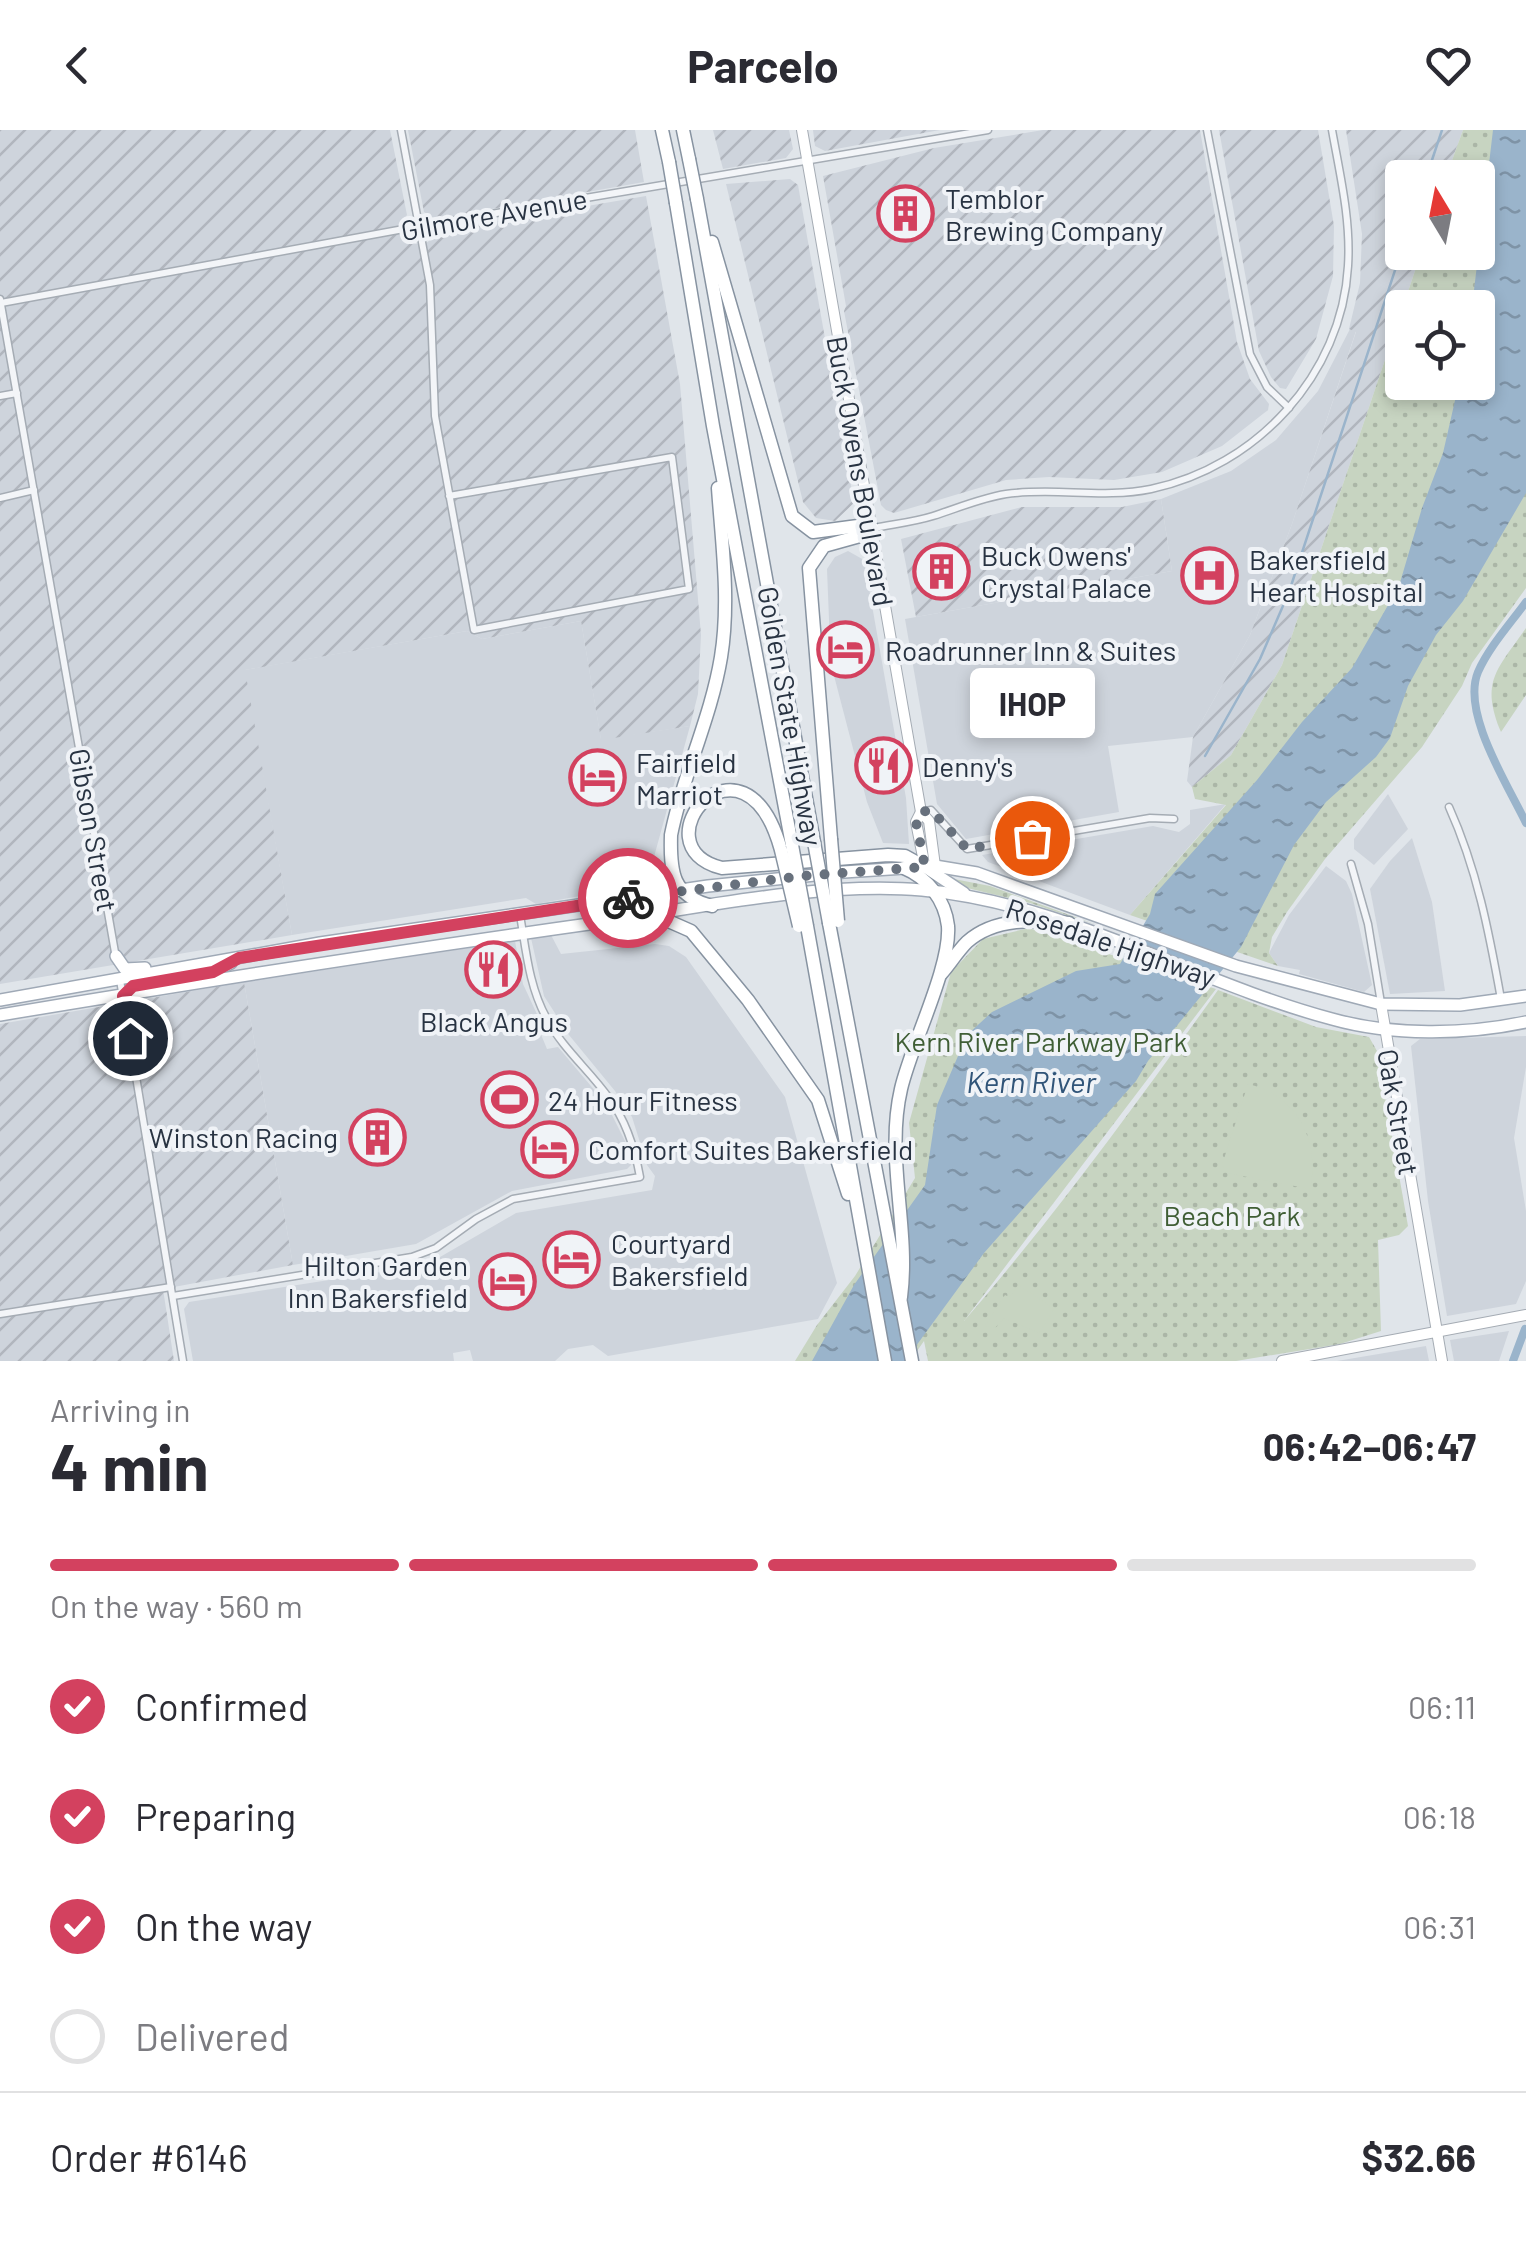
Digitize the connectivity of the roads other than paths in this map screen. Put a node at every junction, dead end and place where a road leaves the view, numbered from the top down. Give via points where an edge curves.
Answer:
1 (401, 130) edge
2 (662, 130) edge
3 (684, 130) edge
4 (802, 130) edge
5 (988, 130) edge
6 (1208, 130) edge
7 (1332, 130) edge
8 (807, 159) junction
9 (697, 199) junction
10 (420, 226) junction
11 (0, 301) edge
12 (17, 393) junction
13 (0, 396) edge
14 (1289, 408) junction
15 (714, 426) junction
16 (34, 490) junction
17 (449, 496) junction
18 (0, 498) edge
19 (872, 528) junction
20 (1449, 807) dead end
21 (921, 812) junction
22 (1174, 819) dead end
23 (787, 848) junction
24 (1352, 864) dead end
25 (904, 868) joint
26 (928, 871) junction
27 (903, 889) junction
28 (680, 890) junction
29 (934, 892) junction
30 (972, 898) junction
31 (712, 906) junction
32 (520, 913) junction
33 (634, 917) junction
34 (834, 922) junction
35 (1070, 923) junction
36 (523, 933) junction
37 (116, 956) junction
38 (239, 958) junction
39 (939, 976) junction
40 (120, 980) junction
41 (123, 996) junction
42 (1526, 996) edge
43 (0, 1000) edge
44 (1501, 1000) junction
45 (1381, 1004) junction
46 (0, 1015) edge
47 (1526, 1022) edge
48 (1385, 1029) junction
49 (864, 1238) junction
50 (172, 1291) junction
51 (901, 1297) junction
52 (0, 1314) edge
53 (1526, 1316) edge
54 (1437, 1331) junction
55 (183, 1361) edge
56 (886, 1361) edge
57 (912, 1361) edge
58 (1282, 1361) edge
59 (1442, 1361) edge

1 - 10 street
2 - 15 highway, Golden State Highway, bridge
3 - 9 highway, Golden State Highway, bridge
4 - 8 main road, Buck Owens Boulevard
5 - 8 street, Gilmore Avenue
6 - 14 street via 1250,354
7 - 14 street via 1348,229 1345,289 1328,346
8 - 10 street, Gilmore Avenue
8 - 19 main road, Buck Owens Boulevard
9 - 19 highway via 792,516 813,532
9 - 34 highway, Golden State Highway, bridge
10 - 11 street, Gilmore Avenue
10 - 17 street via 433,306 432,395
11 - 12 street, Gibson Street
12 - 13 street
12 - 16 street, Gibson Street
14 - 19 street via 1229,459 1170,484 1128,492 1006,494
15 - 23 highway, Golden State Highway
15 - 28 highway via 723,640 670,835
16 - 18 street
16 - 37 street, Gibson Street
17 - 17 street via 474,630 689,589 672,456
19 - 21 main road, Buck Owens Boulevard
19 - 34 highway, bridge via 829,542 809,568
20 - 44 street via 1480,888
21 - 22 street via 931,810 967,849
21 - 26 main road, Buck Owens Boulevard via 916,822
23 - 26 highway via 766,810 744,794 712,794 689,825 692,846 713,866 888,855 905,856
23 - 49 highway, bridge
24 - 45 street, Oak Street
25 - 26 highway
25 - 28 main road
26 - 27 main road
26 - 29 highway
26 - 30 main road
26 - 45 main road, Rosedale Highway via 977,873 1236,966
27 - 29 main road, Rosedale Highway
27 - 31 main road, Rosedale Highway
28 - 31 highway
28 - 32 main road
29 - 30 main road, Rosedale Highway
29 - 39 highway via 948,928
30 - 35 main road, Rosedale Highway
31 - 33 main road, Rosedale Highway
32 - 36 street
32 - 38 main road
33 - 36 main road, Rosedale Highway
33 - 49 highway via 676,923 698,938 810,1086
34 - 51 highway, Golden State Highway
35 - 39 highway via 996,926 968,941
35 - 48 main road, Rosedale Highway via 1333,1020
36 - 41 main road, Rosedale Highway
36 - 50 street via 541,1008 618,1110 640,1177 513,1198 412,1257
37 - 38 main road via 125,969
37 - 40 street, Gibson Street
38 - 40 main road
38 - 41 main road via 213,972 133,986
39 - 51 highway via 900,1094
40 - 41 street, Gibson Street
40 - 43 main road
41 - 46 main road, Rosedale Highway
41 - 50 street, Gibson Street
42 - 44 main road, Rosedale Highway
44 - 45 main road, Rosedale Highway
45 - 48 main road, Oak Street
47 - 48 main road, Rosedale Highway
48 - 54 main road, Oak Street
49 - 56 highway
50 - 52 street
50 - 55 street, Gibson Street
51 - 57 highway, Golden State Highway
53 - 54 main road
54 - 58 main road
54 - 59 main road, Oak Street

